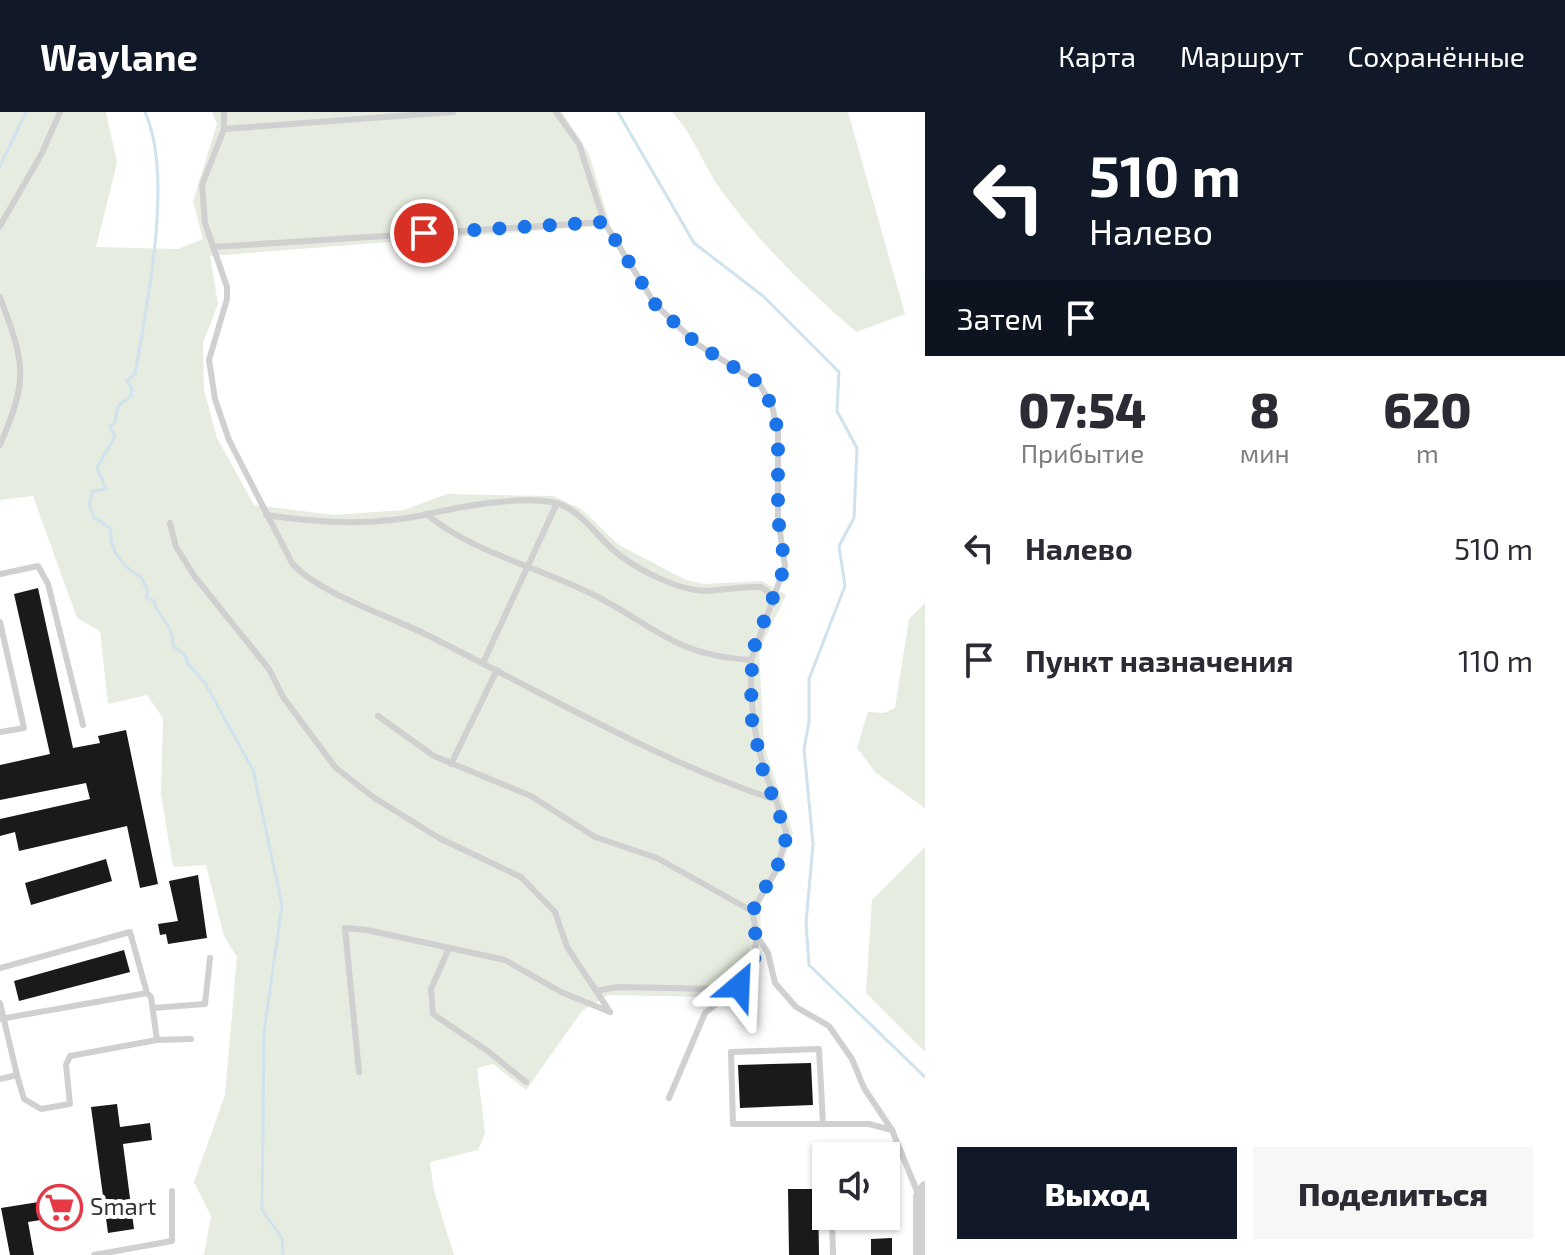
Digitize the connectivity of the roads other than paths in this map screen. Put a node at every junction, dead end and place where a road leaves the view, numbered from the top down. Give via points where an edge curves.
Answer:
1 (60, 112) edge
2 (224, 112) edge
3 (453, 112) edge
4 (556, 112) edge
5 (224, 129) junction
6 (604, 222) junction
7 (0, 226) edge
8 (213, 247) junction
9 (0, 297) edge
10 (0, 445) edge
11 (557, 503) junction
12 (426, 514) junction
13 (266, 515) junction
14 (170, 523) dead end
15 (528, 567) junction
16 (0, 574) edge
17 (773, 604) junction
18 (0, 622) edge
19 (751, 660) junction
20 (483, 663) junction
21 (497, 670) junction
22 (378, 716) dead end
23 (83, 725) dead end
24 (0, 732) edge
25 (451, 764) junction
26 (776, 800) junction
27 (752, 911) junction
28 (757, 936) junction
29 (449, 948) junction
30 (210, 958) dead end
31 (0, 968) edge
32 (752, 969) junction
33 (596, 991) junction
34 (147, 993) junction
35 (0, 1003) edge
36 (153, 1008) junction
37 (2, 1019) edge
38 (191, 1039) dead end
39 (157, 1040) junction
40 (359, 1072) dead end
41 (17, 1075) junction
42 (0, 1079) edge
43 (526, 1082) dead end
44 (669, 1098) dead end
45 (823, 1124) junction
46 (892, 1130) junction
47 (172, 1191) dead end
48 (922, 1191) edge
49 (832, 1230) edge
50 (96, 1255) edge
51 (833, 1255) edge
52 (919, 1255) edge

1 - 7 lane
2 - 5 lane
3 - 5 lane
4 - 6 lane via 579,144
5 - 8 lane via 202,185
6 - 8 lane
6 - 17 lane via 655,304 697,344 759,383 772,406 785,566
8 - 13 lane via 227,299 209,360 215,399
9 - 10 lane via 23,364 17,405
11 - 12 lane via 461,505
11 - 15 lane
11 - 17 lane via 641,568 703,591 761,587
12 - 13 lane via 333,521
12 - 15 lane
13 - 20 lane via 300,572
14 - 33 lane via 176,547 195,577 269,669 283,697 335,767 439,838 521,877 555,912 567,947
15 - 19 lane via 596,596 674,643 708,655
15 - 20 lane
16 - 23 lane via 38,566 48,584
17 - 19 lane
18 - 24 lane via 24,728
19 - 26 lane via 752,720 763,771
20 - 21 lane
21 - 25 lane
21 - 26 lane via 642,742
22 - 25 lane
25 - 27 lane via 531,796 595,837 657,858
26 - 27 lane via 787,836 776,871
27 - 28 lane
28 - 32 lane
28 - 46 lane via 768,953 775,983 796,1007 829,1026
29 - 33 lane via 505,960 610,1012
29 - 40 lane via 345,928
29 - 43 lane via 431,989 433,1014
30 - 36 lane via 205,1004
31 - 34 lane via 130,932
32 - 33 lane via 718,989
32 - 44 lane via 705,1013
34 - 36 lane
34 - 37 lane
35 - 37 lane
36 - 39 lane
37 - 41 lane
38 - 39 lane
39 - 41 lane via 70,1056 70,1104 41,1109 24,1099
41 - 42 lane
45 - 45 lane via 733,1124 731,1052 819,1049
45 - 46 lane
46 - 48 lane
47 - 50 lane via 172,1241
48 - 52 street
49 - 51 lane

